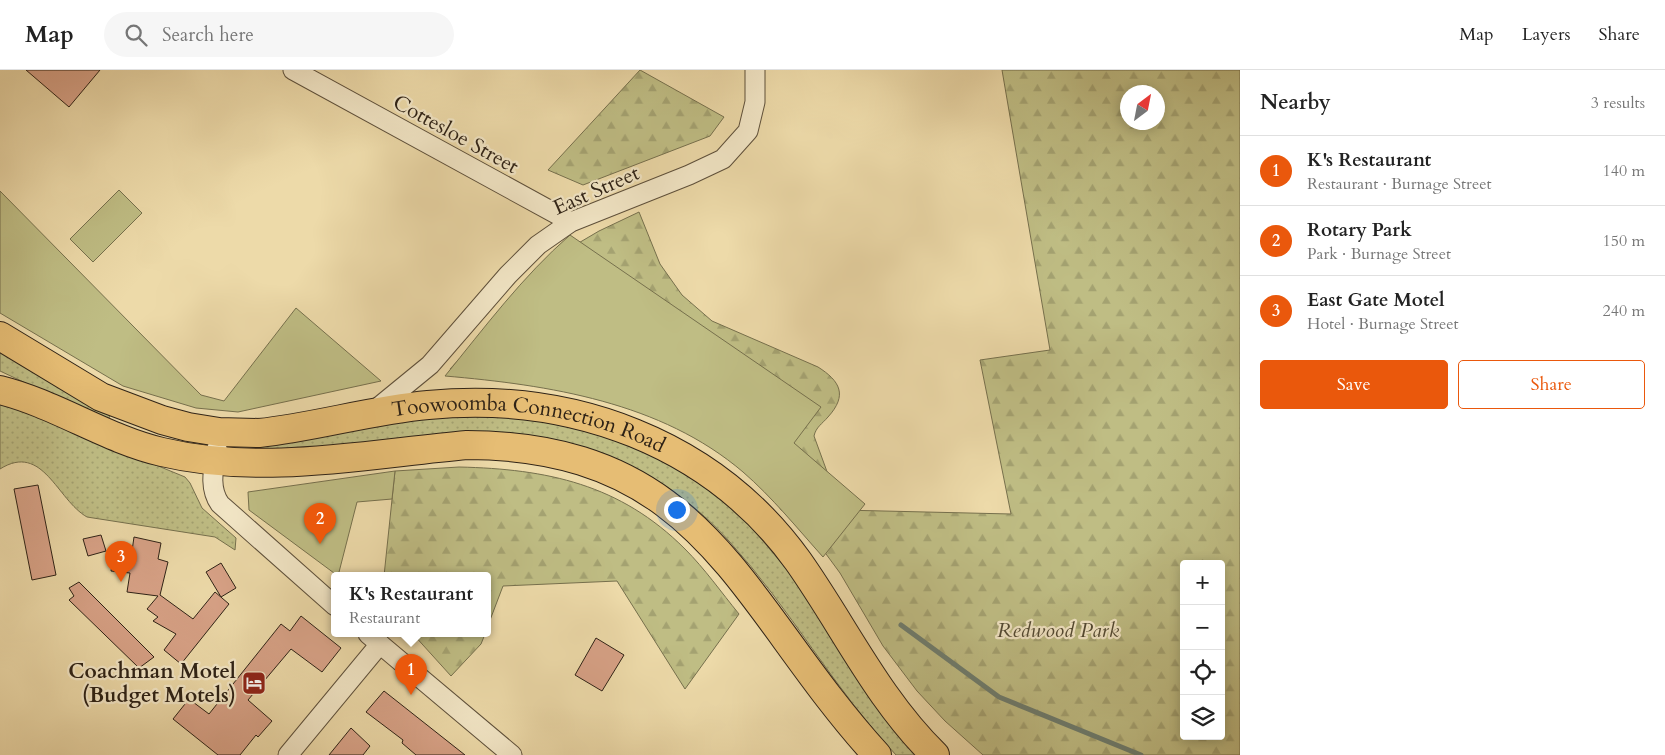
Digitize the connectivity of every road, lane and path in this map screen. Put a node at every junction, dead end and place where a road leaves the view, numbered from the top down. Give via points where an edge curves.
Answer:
1 (293, 70) edge
2 (754, 70) edge
3 (571, 222) junction
4 (0, 336) edge
5 (0, 376) edge
6 (0, 390) edge
7 (32, 401) junction
8 (367, 415) junction
9 (219, 432) junction
10 (215, 461) junction
11 (331, 602) edge
12 (374, 639) edge
13 (288, 755) edge
14 (512, 755) edge
15 (877, 755) edge
16 (935, 755) edge

1 - 3 street, Cottesloe Street
2 - 3 street, East Street via 755,102 748,131 723,159
3 - 8 street, East Street via 538,245 508,275 430,365
4 - 9 highway, Toowoomba Connection Road via 101,397 162,420
5 - 7 highway via 16,382
6 - 7 highway, Toowoomba Connection Road
7 - 10 highway, Toowoomba Connection Road via 142,446
8 - 9 highway, Toowoomba Connection Road via 288,430
8 - 16 highway, Toowoomba Connection Road via 428,404 498,402 527,405 563,410 614,424 683,456 743,501 782,540 895,712
9 - 10 street
10 - 11 street via 214,494 220,504
10 - 15 highway, Toowoomba Connection Road via 304,461 490,445 575,458 627,479 668,504 715,547
12 - 13 street
12 - 14 street

